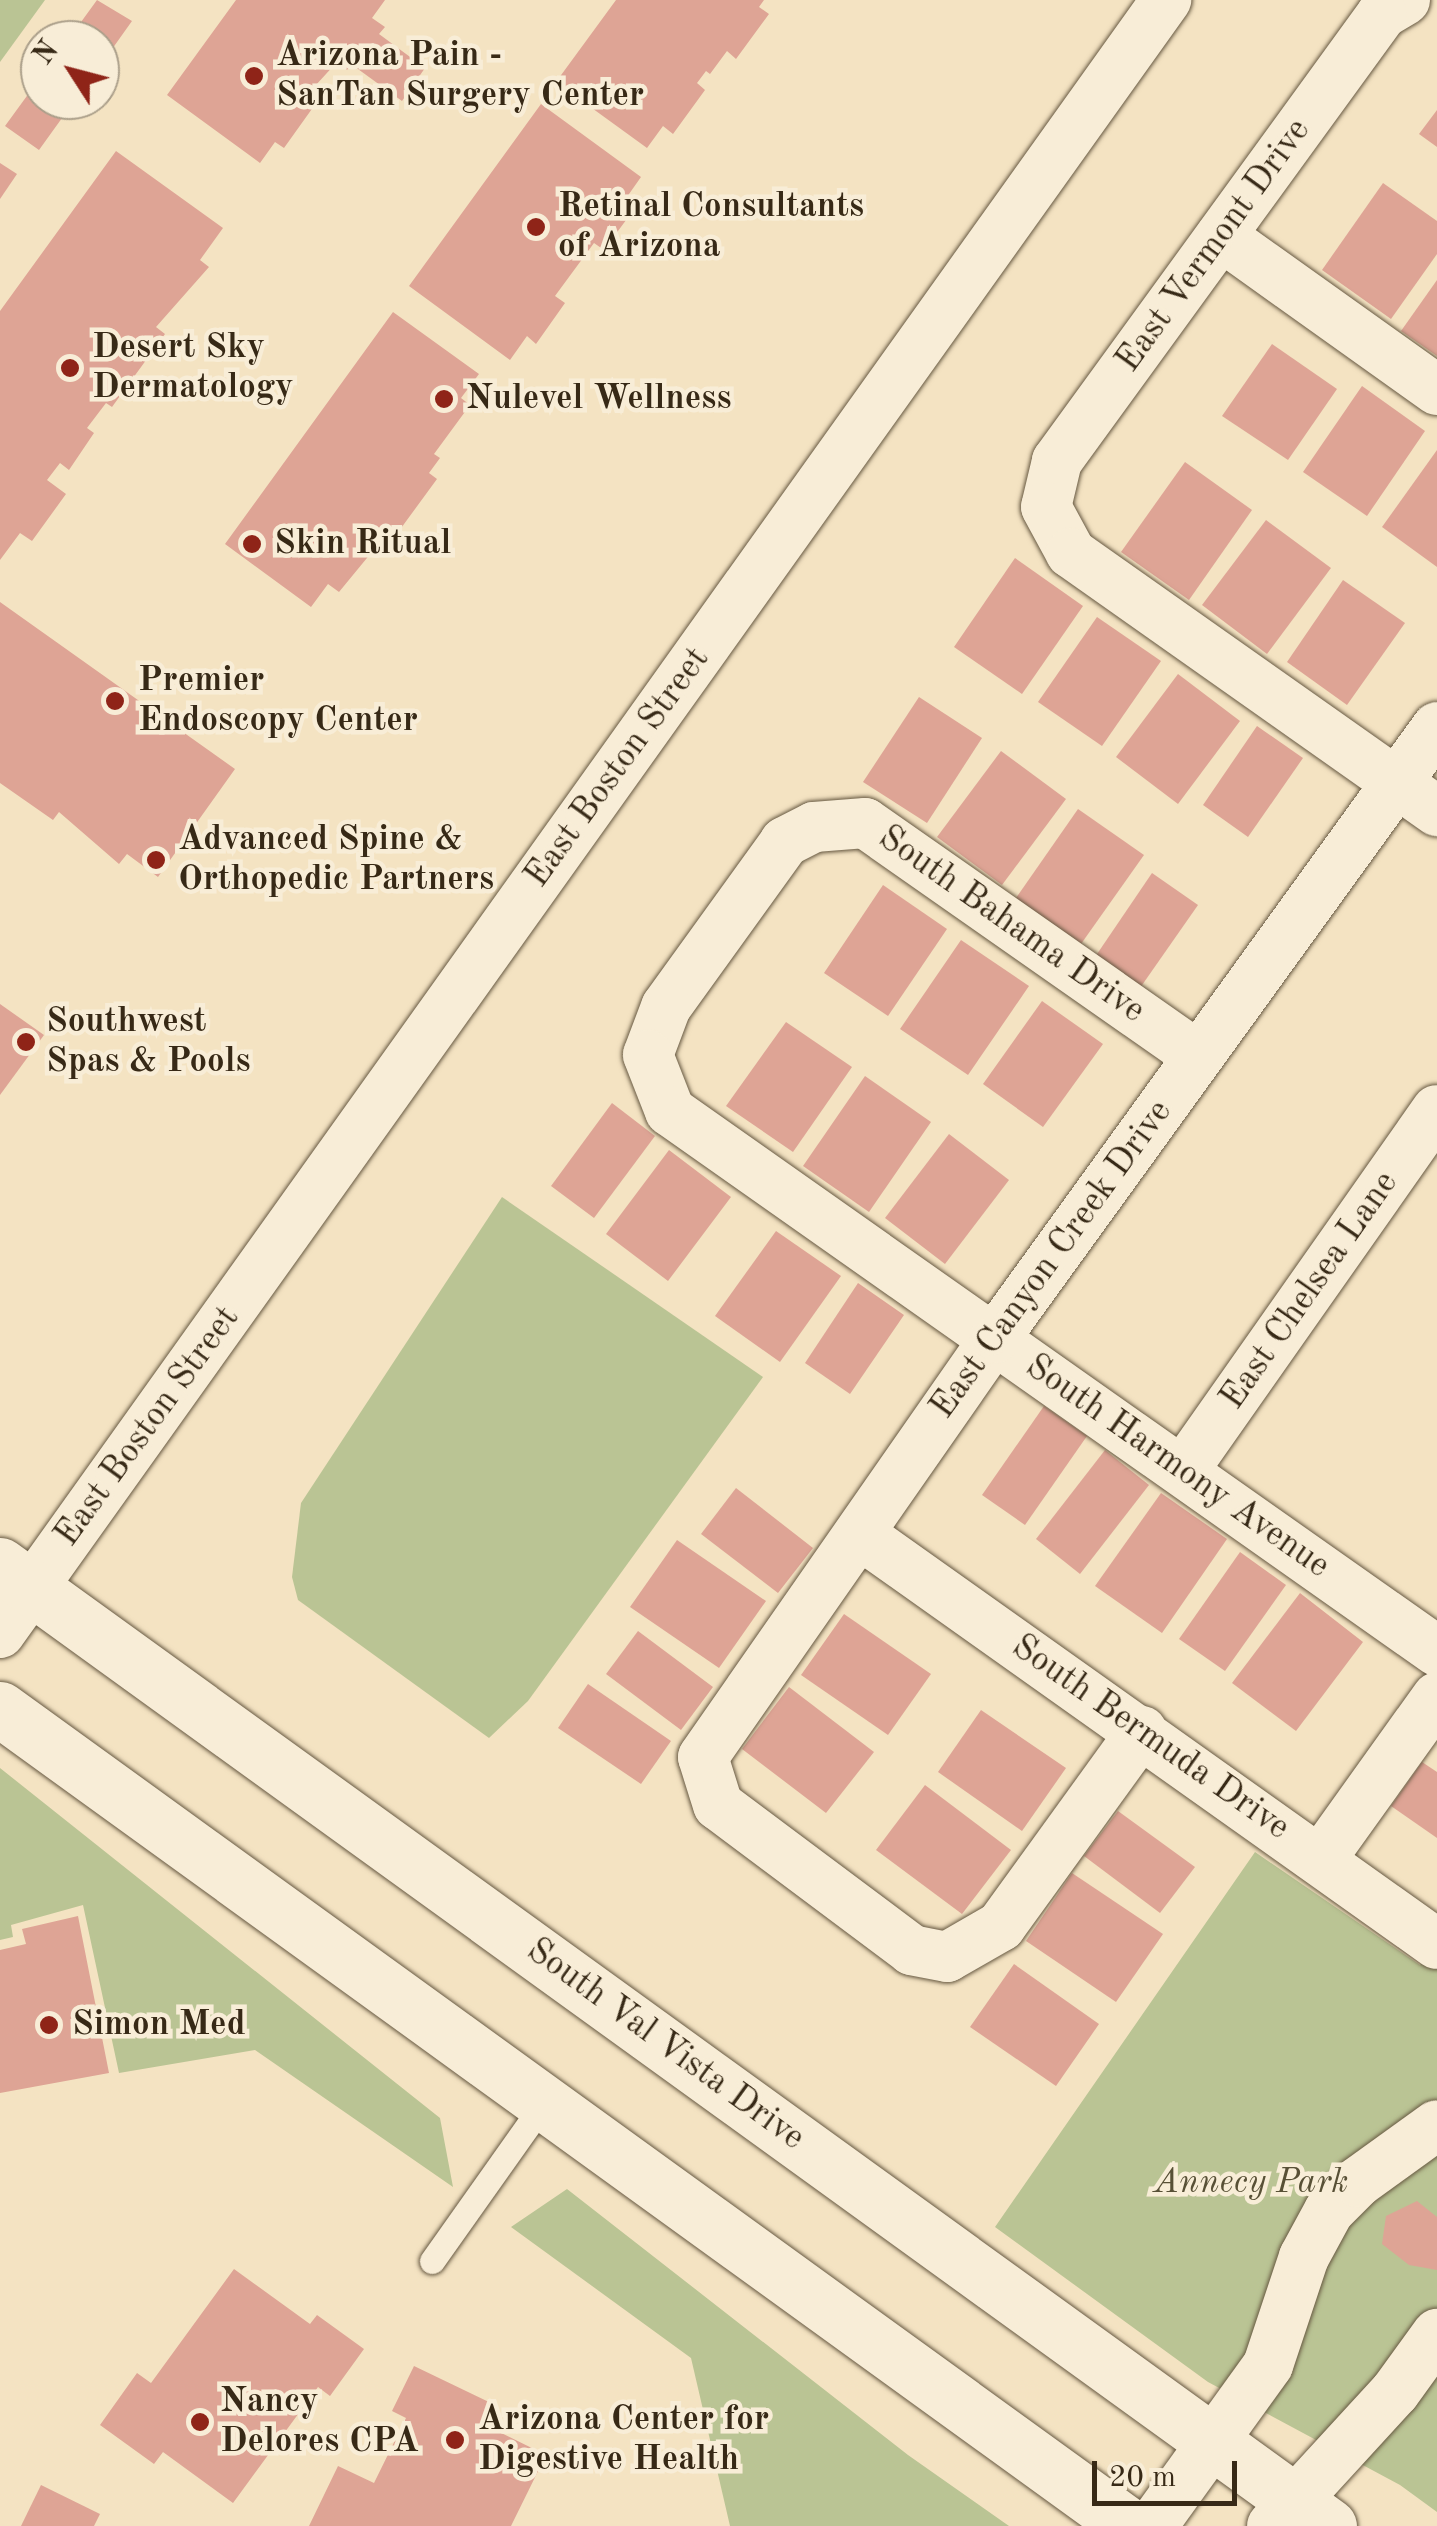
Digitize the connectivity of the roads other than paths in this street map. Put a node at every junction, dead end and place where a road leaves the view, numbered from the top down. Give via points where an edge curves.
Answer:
1 (1166, 0) edge
2 (1405, 0) edge
3 (1221, 236) junction
4 (1437, 390) edge
5 (1437, 728) edge
6 (1396, 784) junction
7 (1437, 811) edge
8 (814, 827) joint
9 (1198, 1056) junction
10 (1437, 1110) edge
11 (995, 1338) junction
12 (1183, 1471) junction
13 (861, 1534) junction
14 (16, 1577) edge
15 (0, 1633) edge
16 (1437, 1651) edge
17 (1437, 1697) edge
18 (0, 1709) edge
19 (1142, 1731) junction
20 (1320, 1860) junction
21 (1437, 1944) edge
22 (544, 2103) junction
23 (1437, 2125) edge
24 (432, 2261) dead end
25 (1437, 2334) edge
26 (1416, 2384) edge
27 (1214, 2442) junction
28 (1299, 2518) edge
29 (1130, 2526) edge
30 (1152, 2526) edge

1 - 14 street, East Boston Street
2 - 3 street, East Vermont Drive via 1382,14
3 - 4 street
3 - 6 street, East Vermont Drive via 1057,461 1046,508 1071,553
5 - 6 street, East Canyon Creek Drive
6 - 7 street
6 - 9 street, East Canyon Creek Drive
8 - 9 street, South Bahama Drive via 866,824
8 - 11 street, South Harmony Avenue via 786,842 666,1006 648,1056 670,1111
9 - 11 street, East Canyon Creek Drive
10 - 12 street, East Chelsea Lane
11 - 12 street, South Harmony Avenue
11 - 13 street, East Canyon Creek Drive
12 - 16 street, South Harmony Avenue
13 - 19 street, South Bermuda Drive
13 - 19 street, East Canyon Creek Drive via 704,1756 718,1805 912,1950 947,1957 1001,1926
14 - 15 street, East Boston Street
14 - 27 main road, South Val Vista Drive
17 - 20 street
18 - 22 main road
19 - 20 street, South Bermuda Drive
20 - 21 street, South Bermuda Drive
22 - 24 lane
22 - 29 main road
23 - 27 street via 1329,2211 1304,2256 1268,2365
25 - 26 street
26 - 28 street
27 - 28 main road, South Val Vista Drive
27 - 30 street

